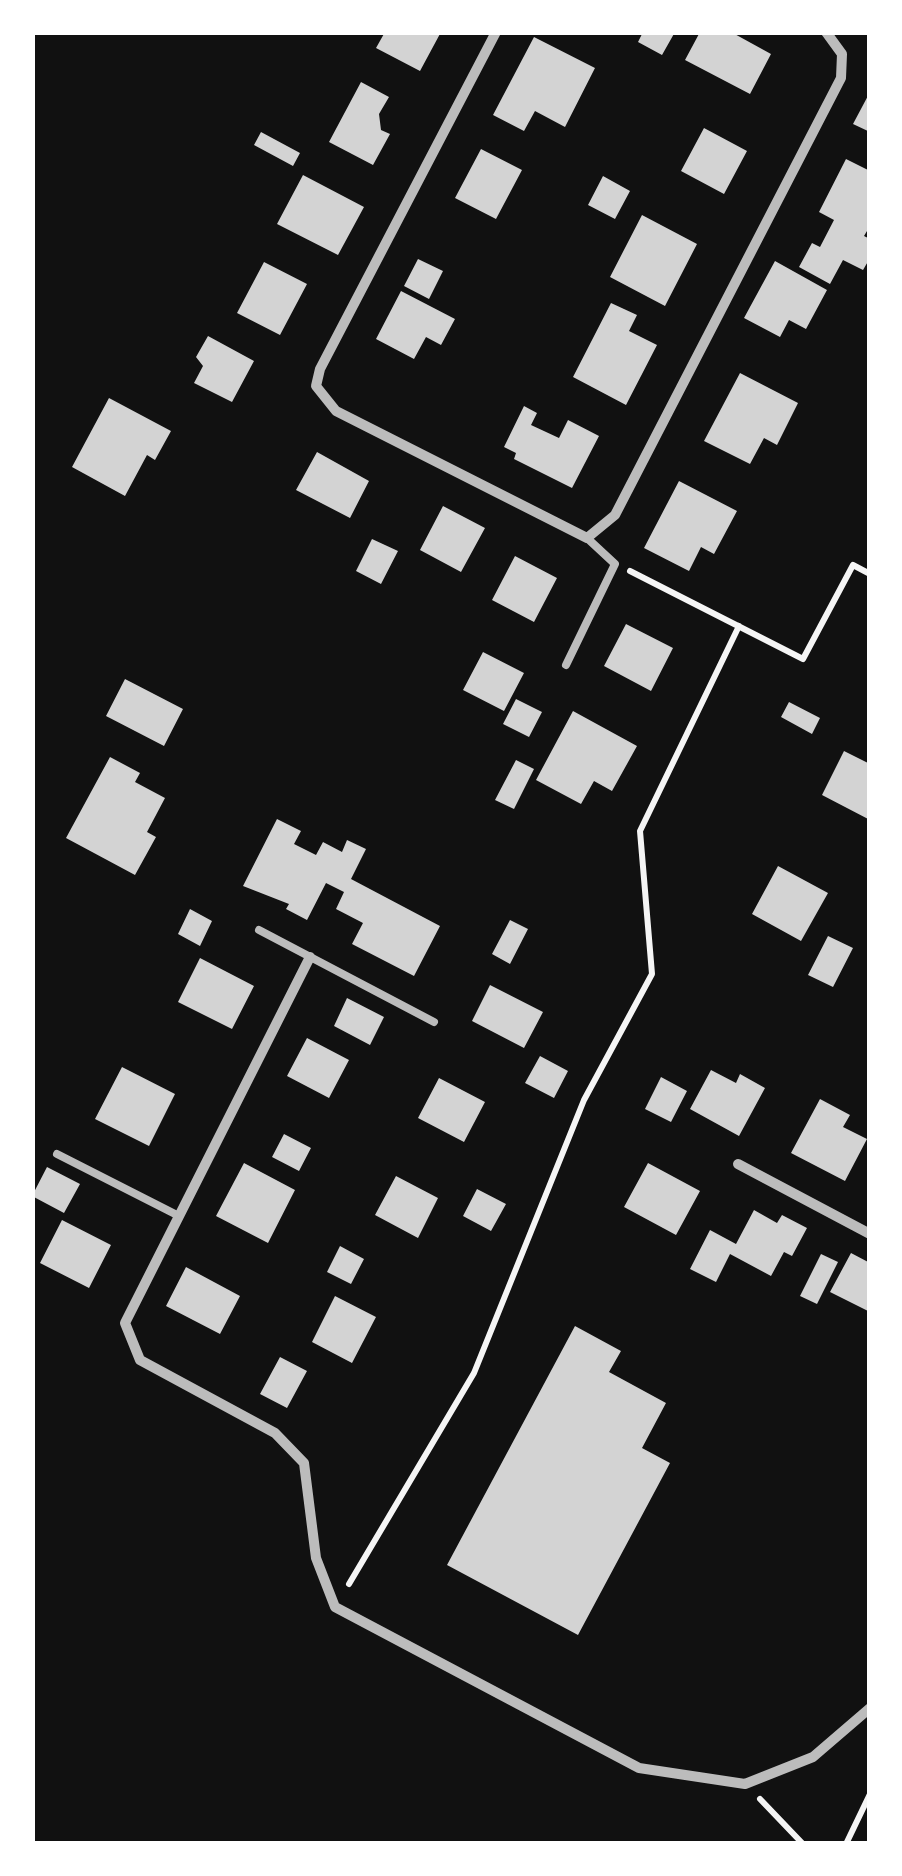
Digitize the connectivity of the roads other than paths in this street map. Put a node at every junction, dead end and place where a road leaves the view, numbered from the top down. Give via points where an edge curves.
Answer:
1 (496, 32) edge
2 (826, 32) edge
3 (587, 538) junction
4 (566, 665) dead end
5 (259, 930) dead end
6 (310, 957) junction
7 (434, 1022) dead end
8 (57, 1154) dead end
9 (738, 1164) dead end
10 (179, 1216) junction
11 (870, 1234) edge
12 (870, 1708) edge

1 - 3 street via 316,386 336,410
2 - 3 street via 842,54 841,78 615,515
3 - 4 lane via 615,564
5 - 6 lane
6 - 7 lane
6 - 10 street
8 - 10 lane
9 - 11 street
10 - 12 street via 124,1322 140,1360 276,1433 304,1463 316,1558 335,1607 638,1768 745,1784 813,1758

